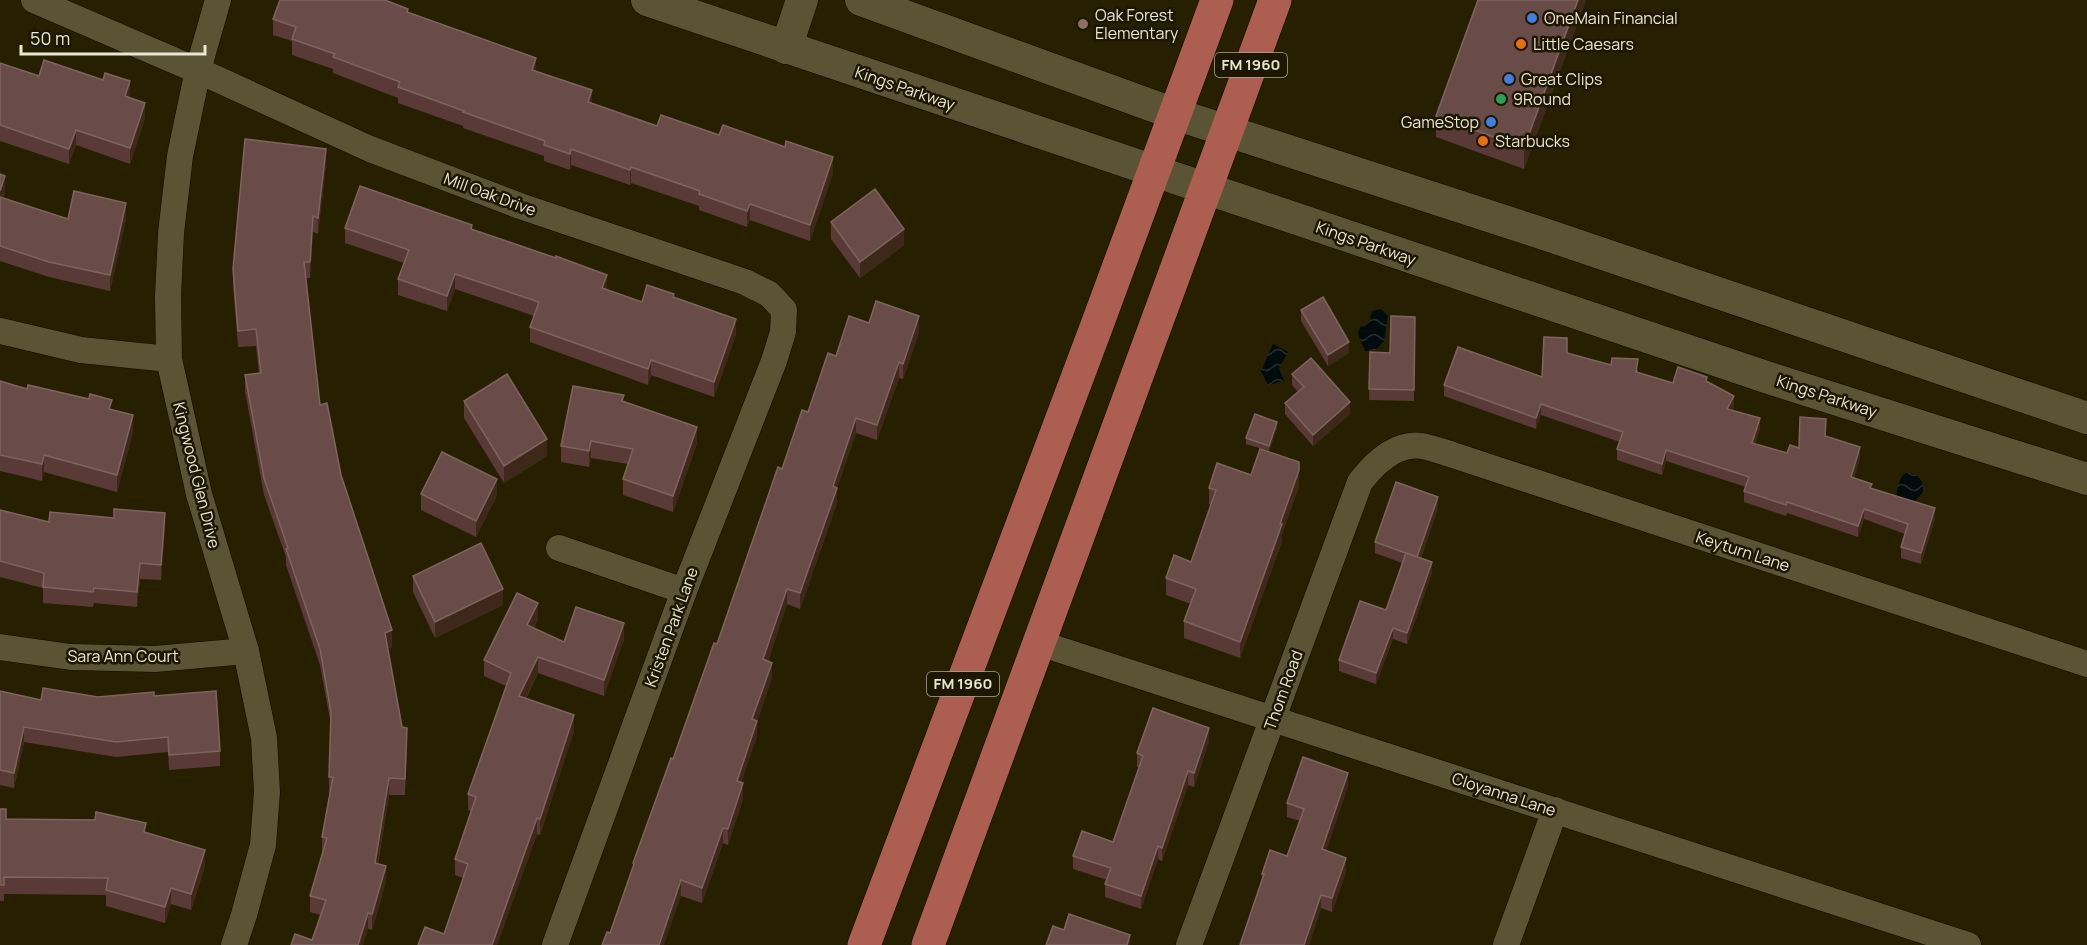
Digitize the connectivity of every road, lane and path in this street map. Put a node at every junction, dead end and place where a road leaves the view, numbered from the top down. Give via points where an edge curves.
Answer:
1 (34, 0) edge
2 (218, 0) edge
3 (647, 0) edge
4 (802, 0) edge
5 (861, 0) edge
6 (1217, 0) edge
7 (1275, 0) edge
8 (786, 48) junction
9 (198, 70) junction
10 (1175, 114) junction
11 (1227, 131) junction
12 (1155, 172) junction
13 (1206, 189) junction
14 (784, 310) joint
15 (0, 331) edge
16 (169, 358) junction
17 (2087, 418) edge
18 (1397, 449) joint
19 (2087, 479) edge
20 (559, 548) dead end
21 (684, 591) junction
22 (1040, 643) junction
23 (0, 647) edge
24 (246, 651) junction
25 (2087, 664) edge
26 (1273, 718) junction
27 (1555, 810) junction
28 (234, 945) edge
29 (555, 945) edge
30 (864, 945) edge
31 (928, 945) edge
32 (1190, 945) edge
33 (1506, 945) edge
34 (1968, 945) edge

1 - 9 street, Mill Oak Drive
2 - 9 street, Kingwood Glen Drive
3 - 8 street, Kings Parkway
4 - 8 street
5 - 10 street
6 - 10 main road, FM 1960 / FM 1960
7 - 11 main road, FM 1960 / FM 1960
8 - 12 street, Kings Parkway
9 - 14 street, Mill Oak Drive via 370,149 520,206 745,282 769,294
9 - 16 street, Kingwood Glen Drive via 180,156 171,233
10 - 11 street
10 - 12 main road, FM 1960 / FM 1960
11 - 13 main road, FM 1960 / FM 1960
11 - 17 street
12 - 13 street, Kings Parkway
12 - 30 main road, FM 1960 / FM 1960
13 - 19 street, Kings Parkway via 1762,376
13 - 22 main road, FM 1960 / FM 1960
14 - 21 street, Kristen Park Lane via 783,332 774,361
15 - 16 street via 81,350
16 - 24 street, Kingwood Glen Drive via 199,494
18 - 25 street, Keyturn Lane via 1420,445 1453,455
18 - 26 street, Thom Road via 1372,466 1360,482
20 - 21 street
21 - 29 street, Kristen Park Lane
22 - 26 street, Cloyanna Lane
22 - 31 main road, FM 1960 / FM 1960
23 - 24 street, Sara Ann Court via 71,657 155,659
24 - 28 street, Kingwood Glen Drive via 264,738 267,792 263,845
26 - 27 street, Cloyanna Lane
26 - 32 street, Thom Road
27 - 33 street
27 - 34 street, Cloyanna Lane

